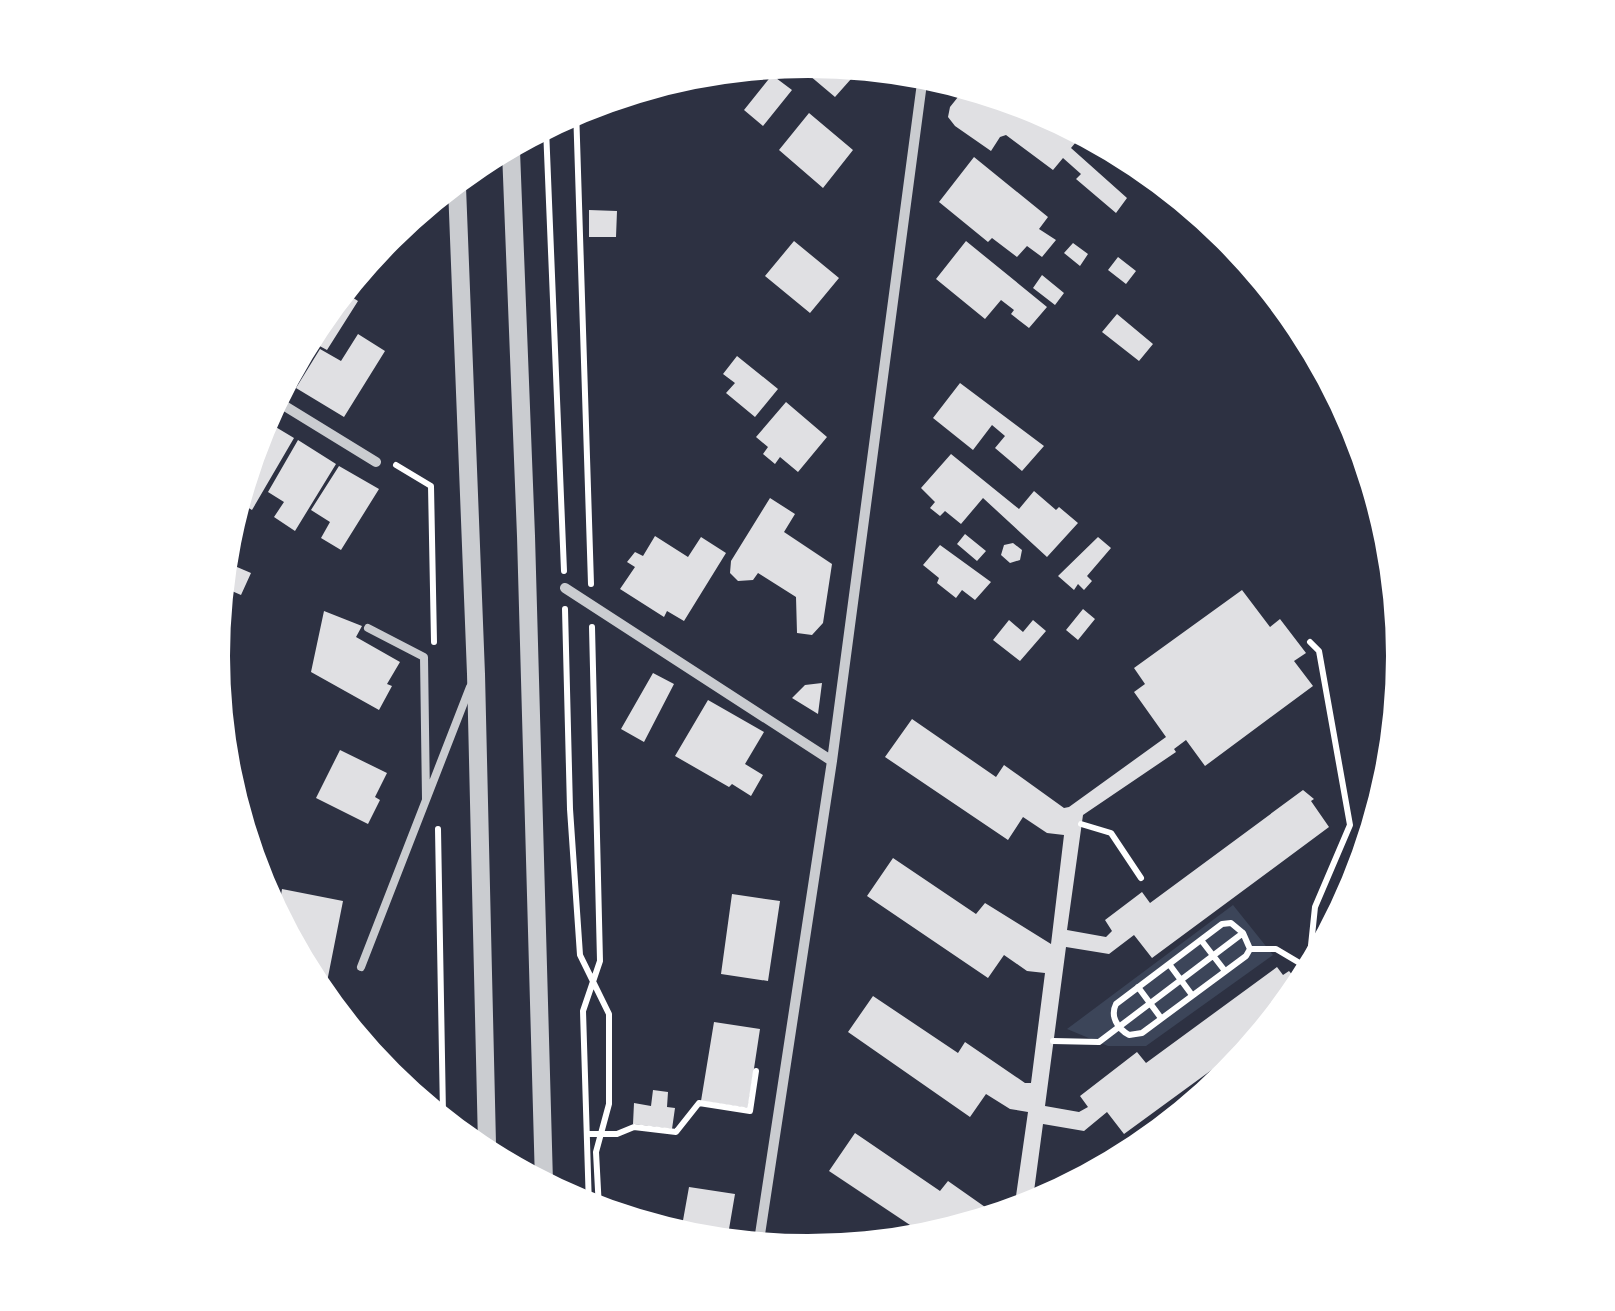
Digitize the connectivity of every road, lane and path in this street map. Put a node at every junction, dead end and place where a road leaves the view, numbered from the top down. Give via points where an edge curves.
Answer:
1 (921, 89) edge
2 (577, 125) edge
3 (546, 140) edge
4 (511, 159) edge
5 (457, 196) edge
6 (286, 406) edge
7 (376, 462) joint
8 (431, 486) dead end
9 (565, 588) junction
10 (592, 606) junction
11 (368, 628) dead end
12 (1310, 642) dead end
13 (476, 674) junction
14 (832, 761) junction
15 (426, 804) junction
16 (1081, 824) dead end
17 (1141, 878) dead end
18 (1242, 934) junction
19 (1312, 937) edge
20 (1201, 940) junction
21 (1250, 949) junction
22 (1213, 956) junction
23 (1297, 962) edge
24 (1169, 964) junction
25 (361, 967) dead end
26 (1225, 971) junction
27 (1181, 980) junction
28 (593, 982) junction
29 (1138, 987) junction
30 (1193, 996) junction
31 (1150, 1003) junction
32 (1162, 1018) junction
33 (1119, 1026) junction
34 (1053, 1041) dead end
35 (756, 1070) dead end
36 (587, 1134) junction
37 (601, 1134) junction
38 (487, 1137) edge
39 (544, 1170) edge
40 (589, 1191) edge
41 (598, 1194) edge
42 (761, 1231) edge

1 - 14 street
2 - 10 path
3 - 9 path
4 - 39 street
5 - 13 street
6 - 7 street
7 - 8 path via 387,460
9 - 10 street
9 - 28 path via 580,955
10 - 14 street
10 - 28 path via 600,961
11 - 15 lane via 424,657
12 - 19 path via 1319,651 1350,825 1315,907
13 - 15 lane
13 - 38 street
14 - 42 street
15 - 25 lane
16 - 17 path via 1111,833
18 - 20 path via 1226,923
18 - 21 path
18 - 22 path
20 - 22 path
20 - 24 path
21 - 23 path via 1276,949
21 - 26 path
22 - 26 path
22 - 27 path
24 - 27 path
24 - 29 path
26 - 30 path
27 - 30 path
27 - 31 path
28 - 36 path via 582,1011
28 - 37 path via 608,1014 609,1104
29 - 31 path
29 - 33 path via 1113,1010
30 - 32 path
31 - 32 path
31 - 33 path
32 - 33 path via 1136,1035
33 - 34 path via 1099,1042
35 - 37 path via 750,1111 698,1103 676,1132 634,1127
36 - 37 path
36 - 40 path
37 - 41 path

